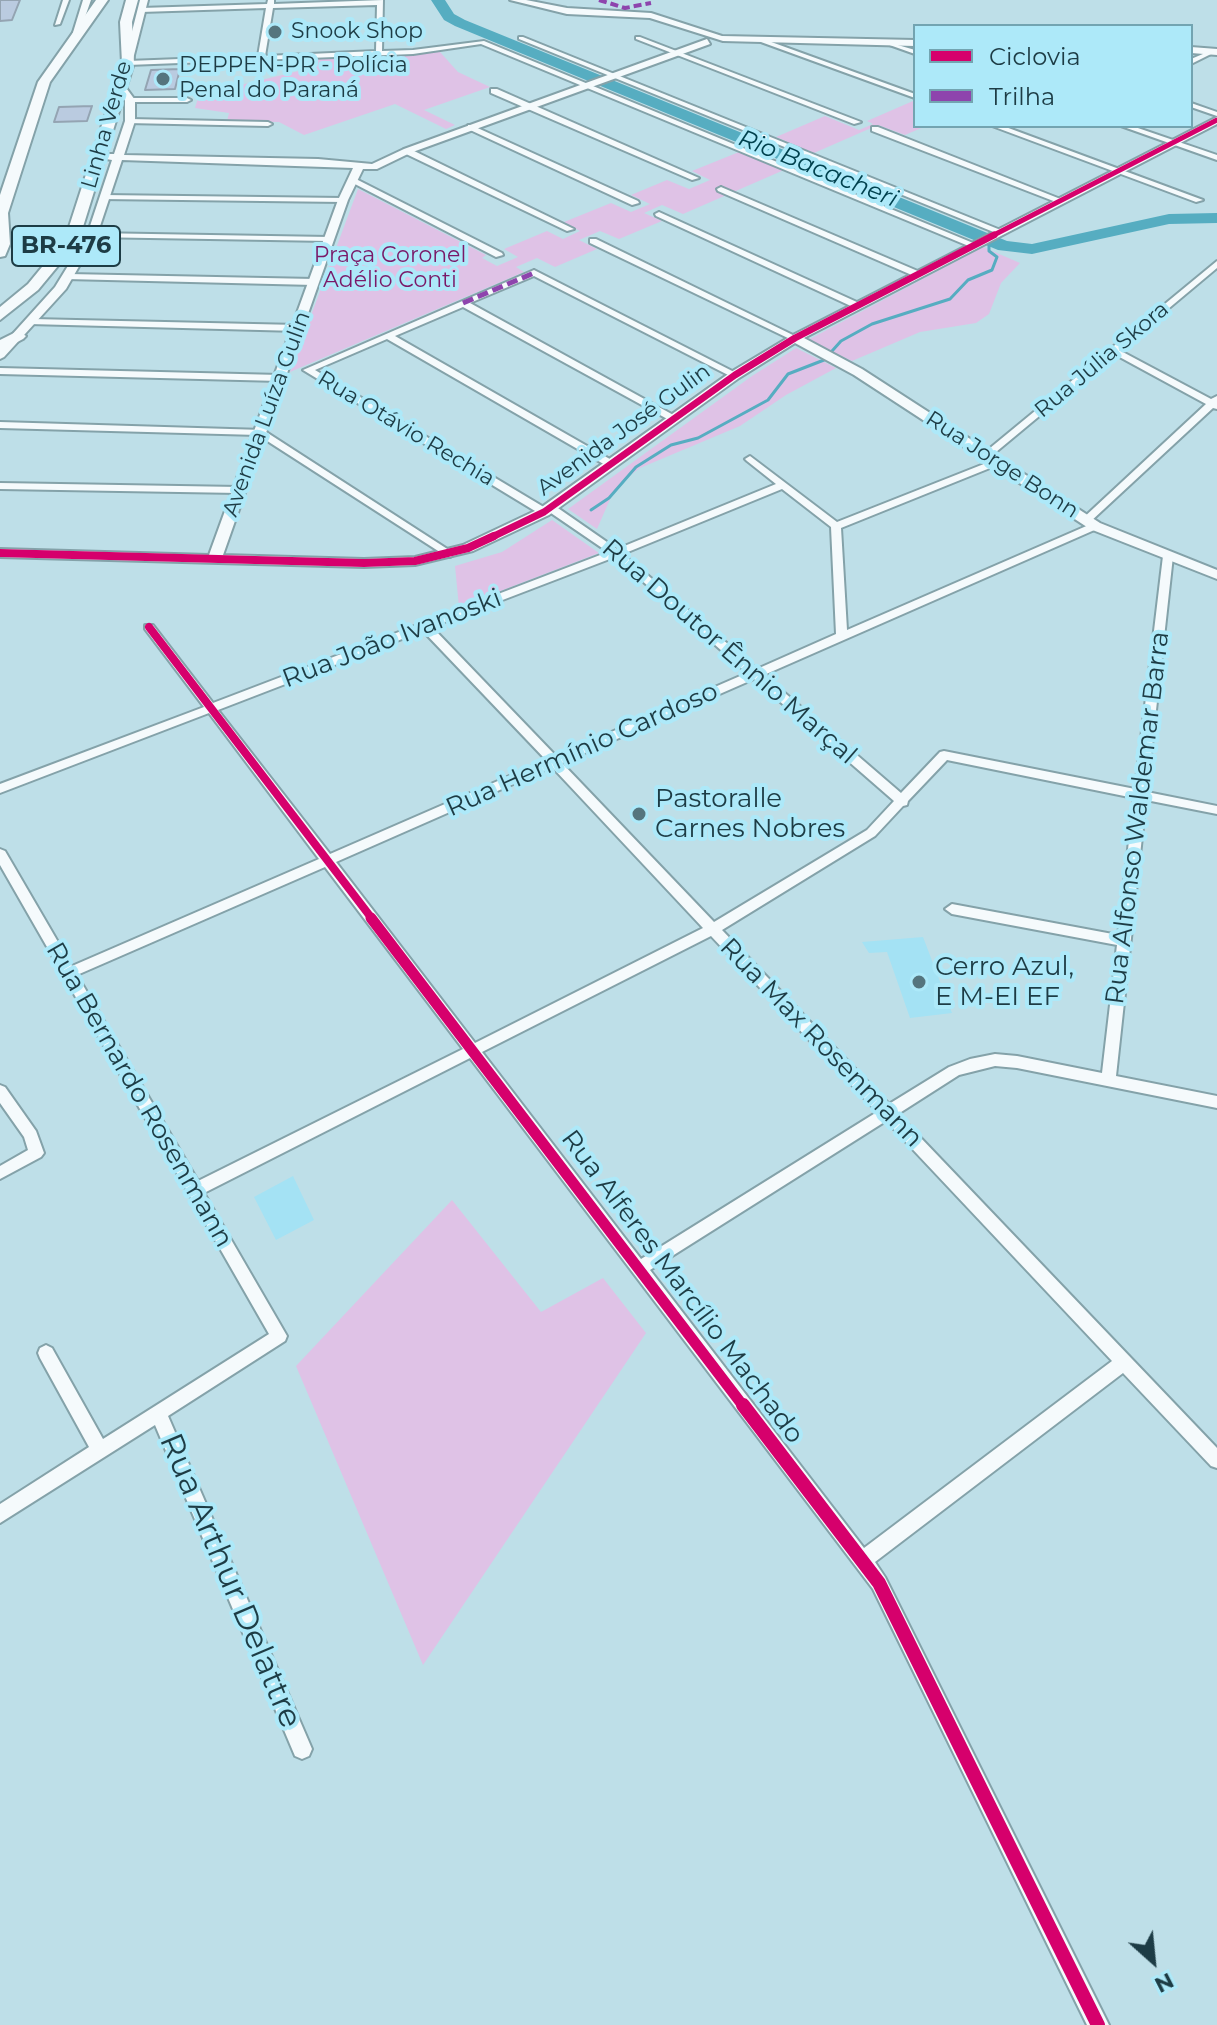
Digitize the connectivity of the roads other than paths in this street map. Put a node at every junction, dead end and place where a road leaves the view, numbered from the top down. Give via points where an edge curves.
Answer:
1 (66, 0) edge
2 (102, 0) edge
3 (132, 0) edge
4 (514, 0) edge
5 (380, 2) edge
6 (270, 3) edge
7 (85, 5) edge
8 (143, 5) edge
9 (62, 10) junction
10 (57, 24) dead end
11 (74, 37) junction
12 (521, 38) dead end
13 (638, 38) dead end
14 (716, 41) junction
15 (763, 41) junction
16 (886, 42) junction
17 (913, 43) edge
18 (1193, 50) edge
19 (913, 51) edge
20 (1215, 52) edge
21 (379, 53) junction
22 (676, 53) junction
23 (261, 58) junction
24 (1193, 61) edge
25 (128, 63) junction
26 (611, 77) junction
27 (589, 85) junction
28 (121, 87) junction
29 (494, 91) dead end
30 (913, 95) edge
31 (130, 100) junction
32 (187, 100) dead end
33 (530, 106) junction
34 (1193, 106) edge
35 (1217, 114) edge
36 (1217, 120) edge
37 (130, 121) junction
38 (857, 122) dead end
39 (268, 124) dead end
40 (471, 127) junction
41 (1002, 128) edge
42 (1131, 128) edge
43 (875, 129) dead end
44 (1171, 142) junction
45 (407, 151) junction
46 (99, 157) junction
47 (117, 157) junction
48 (1217, 158) edge
49 (373, 164) junction
50 (358, 165) junction
51 (1117, 170) junction
52 (695, 178) dead end
53 (354, 180) junction
54 (721, 189) dead end
55 (104, 197) junction
56 (343, 200) junction
57 (1059, 200) junction
58 (1199, 200) dead end
59 (635, 203) dead end
60 (0, 213) edge
61 (659, 214) dead end
62 (570, 229) dead end
63 (996, 233) junction
64 (92, 235) junction
65 (329, 239) junction
66 (593, 241) dead end
67 (976, 243) junction
68 (0, 253) edge
69 (499, 255) dead end
70 (1217, 264) edge
71 (917, 274) junction
72 (69, 277) junction
73 (314, 282) junction
74 (463, 303) junction
75 (856, 305) junction
76 (0, 315) edge
77 (32, 322) junction
78 (298, 328) junction
79 (18, 336) junction
80 (388, 336) junction
81 (795, 338) junction
82 (0, 346) edge
83 (1114, 351) junction
84 (0, 355) edge
85 (0, 371) edge
86 (735, 375) junction
87 (280, 378) junction
88 (1215, 403) edge
89 (674, 419) junction
90 (0, 425) edge
91 (260, 432) junction
92 (992, 458) junction
93 (750, 459) dead end
94 (611, 464) junction
95 (783, 485) junction
96 (0, 486) edge
97 (239, 490) junction
98 (548, 510) junction
99 (1091, 523) junction
100 (836, 526) junction
101 (0, 553) edge
102 (616, 553) junction
103 (450, 554) junction
104 (1168, 556) junction
105 (214, 560) junction
106 (1217, 575) edge
107 (425, 626) junction
108 (149, 627) dead end
109 (842, 636) junction
110 (756, 674) junction
111 (211, 708) junction
112 (554, 762) junction
113 (0, 789) edge
114 (1141, 794) junction
115 (903, 802) junction
116 (1217, 810) edge
117 (0, 854) edge
118 (328, 861) junction
119 (952, 909) dead end
120 (713, 929) junction
121 (1124, 941) junction
122 (69, 973) junction
123 (473, 1050) junction
124 (1108, 1080) junction
125 (0, 1091) edge
126 (1217, 1102) edge
127 (887, 1113) junction
128 (0, 1173) edge
129 (195, 1190) junction
130 (640, 1268) junction
131 (46, 1353) dead end
132 (1124, 1362) junction
133 (158, 1413) junction
134 (100, 1450) junction
135 (1217, 1460) edge
136 (0, 1514) edge
137 (863, 1560) junction
138 (302, 1749) dead end
139 (1098, 2025) edge

1 - 9 street
2 - 11 highway, BR-476
3 - 25 highway, Linha Verde / BR-476 via 126,22
4 - 14 street via 567,11 651,16
5 - 6 street
5 - 21 street
6 - 8 street
6 - 23 street
7 - 9 street
7 - 11 street
8 - 25 street
9 - 10 street
11 - 60 highway, BR-476 via 44,82
12 - 26 street
13 - 22 street
14 - 15 street
14 - 22 street
15 - 16 street
15 - 30 street
16 - 17 street
16 - 19 street
18 - 20 street
20 - 24 street
21 - 23 street
21 - 27 street via 482,42
22 - 26 street
22 - 38 street
23 - 25 street
25 - 28 highway, Linha Verde / BR-476
26 - 27 street
26 - 63 street
27 - 33 street
27 - 67 street
28 - 31 street
28 - 46 highway, Linha Verde / BR-476
29 - 33 street
31 - 32 street
31 - 37 street
33 - 40 street
33 - 52 street
34 - 35 street
36 - 44 street, Avenida José Gulin
37 - 39 street
37 - 47 street
40 - 45 street
40 - 59 street
41 - 51 street
42 - 44 street
43 - 57 street
44 - 48 street
44 - 51 street, Avenida José Gulin
45 - 49 street
45 - 62 street
46 - 47 street
46 - 76 highway, Linha Verde / BR-476 via 75,230 62,252
47 - 50 street
47 - 55 street
49 - 50 street
49 - 53 street, Avenida Luíza Gulin
50 - 53 street, Avenida Luíza Gulin
51 - 57 street, Avenida José Gulin
51 - 58 street
53 - 56 street, Avenida Luíza Gulin
53 - 69 street
54 - 71 street
55 - 56 street
55 - 64 street
56 - 65 street, Avenida Luíza Gulin
57 - 63 street, Avenida José Gulin
60 - 68 highway, BR-476
61 - 75 street
63 - 67 street, Avenida José Gulin
64 - 65 street
64 - 72 street
65 - 73 street, Avenida Luíza Gulin
66 - 81 street
67 - 71 street, Avenida José Gulin
70 - 83 street, Rua Júlia Skora
71 - 75 street, Avenida José Gulin
72 - 73 street
72 - 77 street
73 - 78 street, Avenida Luíza Gulin
74 - 80 street
74 - 86 street via 534,273
74 - 89 street
75 - 81 street, Avenida José Gulin
77 - 78 street
77 - 79 street
78 - 87 street, Avenida Luíza Gulin
79 - 82 highway
79 - 84 street
80 - 94 street
80 - 98 street, Rua Otávio Rechia via 308,370
81 - 86 street, Avenida José Gulin
81 - 92 street, Rua Jorge Bonn
83 - 88 street
83 - 92 street, Rua Júlia Skora
85 - 87 street
86 - 89 street, Avenida José Gulin
87 - 91 street, Avenida Luíza Gulin
88 - 99 street, Rua Hermínio Cardoso
89 - 94 street, Avenida José Gulin
90 - 91 street
91 - 97 street, Avenida Luíza Gulin
91 - 103 street
92 - 99 street, Rua Jorge Bonn
92 - 100 street, Rua Júlia Skora
93 - 95 street
94 - 98 street, Avenida José Gulin
95 - 100 street
95 - 102 street, Rua João Ivanoski
96 - 97 street
97 - 105 street, Avenida Luíza Gulin
98 - 102 street, Rua Doutor Ênnio Marçal
98 - 103 street, Avenida José Gulin via 507,533
99 - 104 street, Rua Jorge Bonn
99 - 109 street, Rua Hermínio Cardoso
100 - 109 street
101 - 105 street, Avenida José Gulin
102 - 107 street, Rua João Ivanoski
102 - 110 street, Rua Doutor Ênnio Marçal
103 - 105 street, Avenida José Gulin via 381,563
104 - 106 street, Rua Jorge Bonn
104 - 114 street, Rua Alfonso Waldemar Barra
107 - 111 street, Rua João Ivanoski
107 - 112 street, Rua Max Rosenmann
108 - 111 street, Rua Alferes Marcílio Machado
109 - 110 street, Rua Hermínio Cardoso
110 - 112 street, Rua Hermínio Cardoso
110 - 115 street, Rua Doutor Ênnio Marçal
111 - 113 street, Rua João Ivanoski
111 - 118 street, Rua Alferes Marcílio Machado
112 - 118 street, Rua Hermínio Cardoso
112 - 120 street, Rua Max Rosenmann
114 - 115 street via 944,755
114 - 116 street
114 - 121 street, Rua Alfonso Waldemar Barra
115 - 120 street via 855,845
117 - 122 street, Rua Bernardo Rosenmann
118 - 122 street, Rua Hermínio Cardoso
118 - 123 street, Rua Alferes Marcílio Machado
119 - 121 street
120 - 123 street
120 - 127 street, Rua Max Rosenmann
121 - 124 street, Rua Alfonso Waldemar Barra
122 - 129 street, Rua Bernardo Rosenmann
123 - 129 street
123 - 130 street, Rua Alferes Marcílio Machado
124 - 126 street
124 - 127 street via 995,1060 954,1071
125 - 128 street via 31,1135 36,1153
127 - 130 street
127 - 132 street, Rua Max Rosenmann
129 - 133 street, Rua Bernardo Rosenmann via 279,1336
130 - 137 street, Rua Alferes Marcílio Machado
131 - 134 street
132 - 135 street, Rua Max Rosenmann
132 - 137 street
133 - 134 street
133 - 138 street, Rua Arthur Delattre
134 - 136 street
137 - 139 street, Rua Alferes Marcílio Machado via 891,1603

